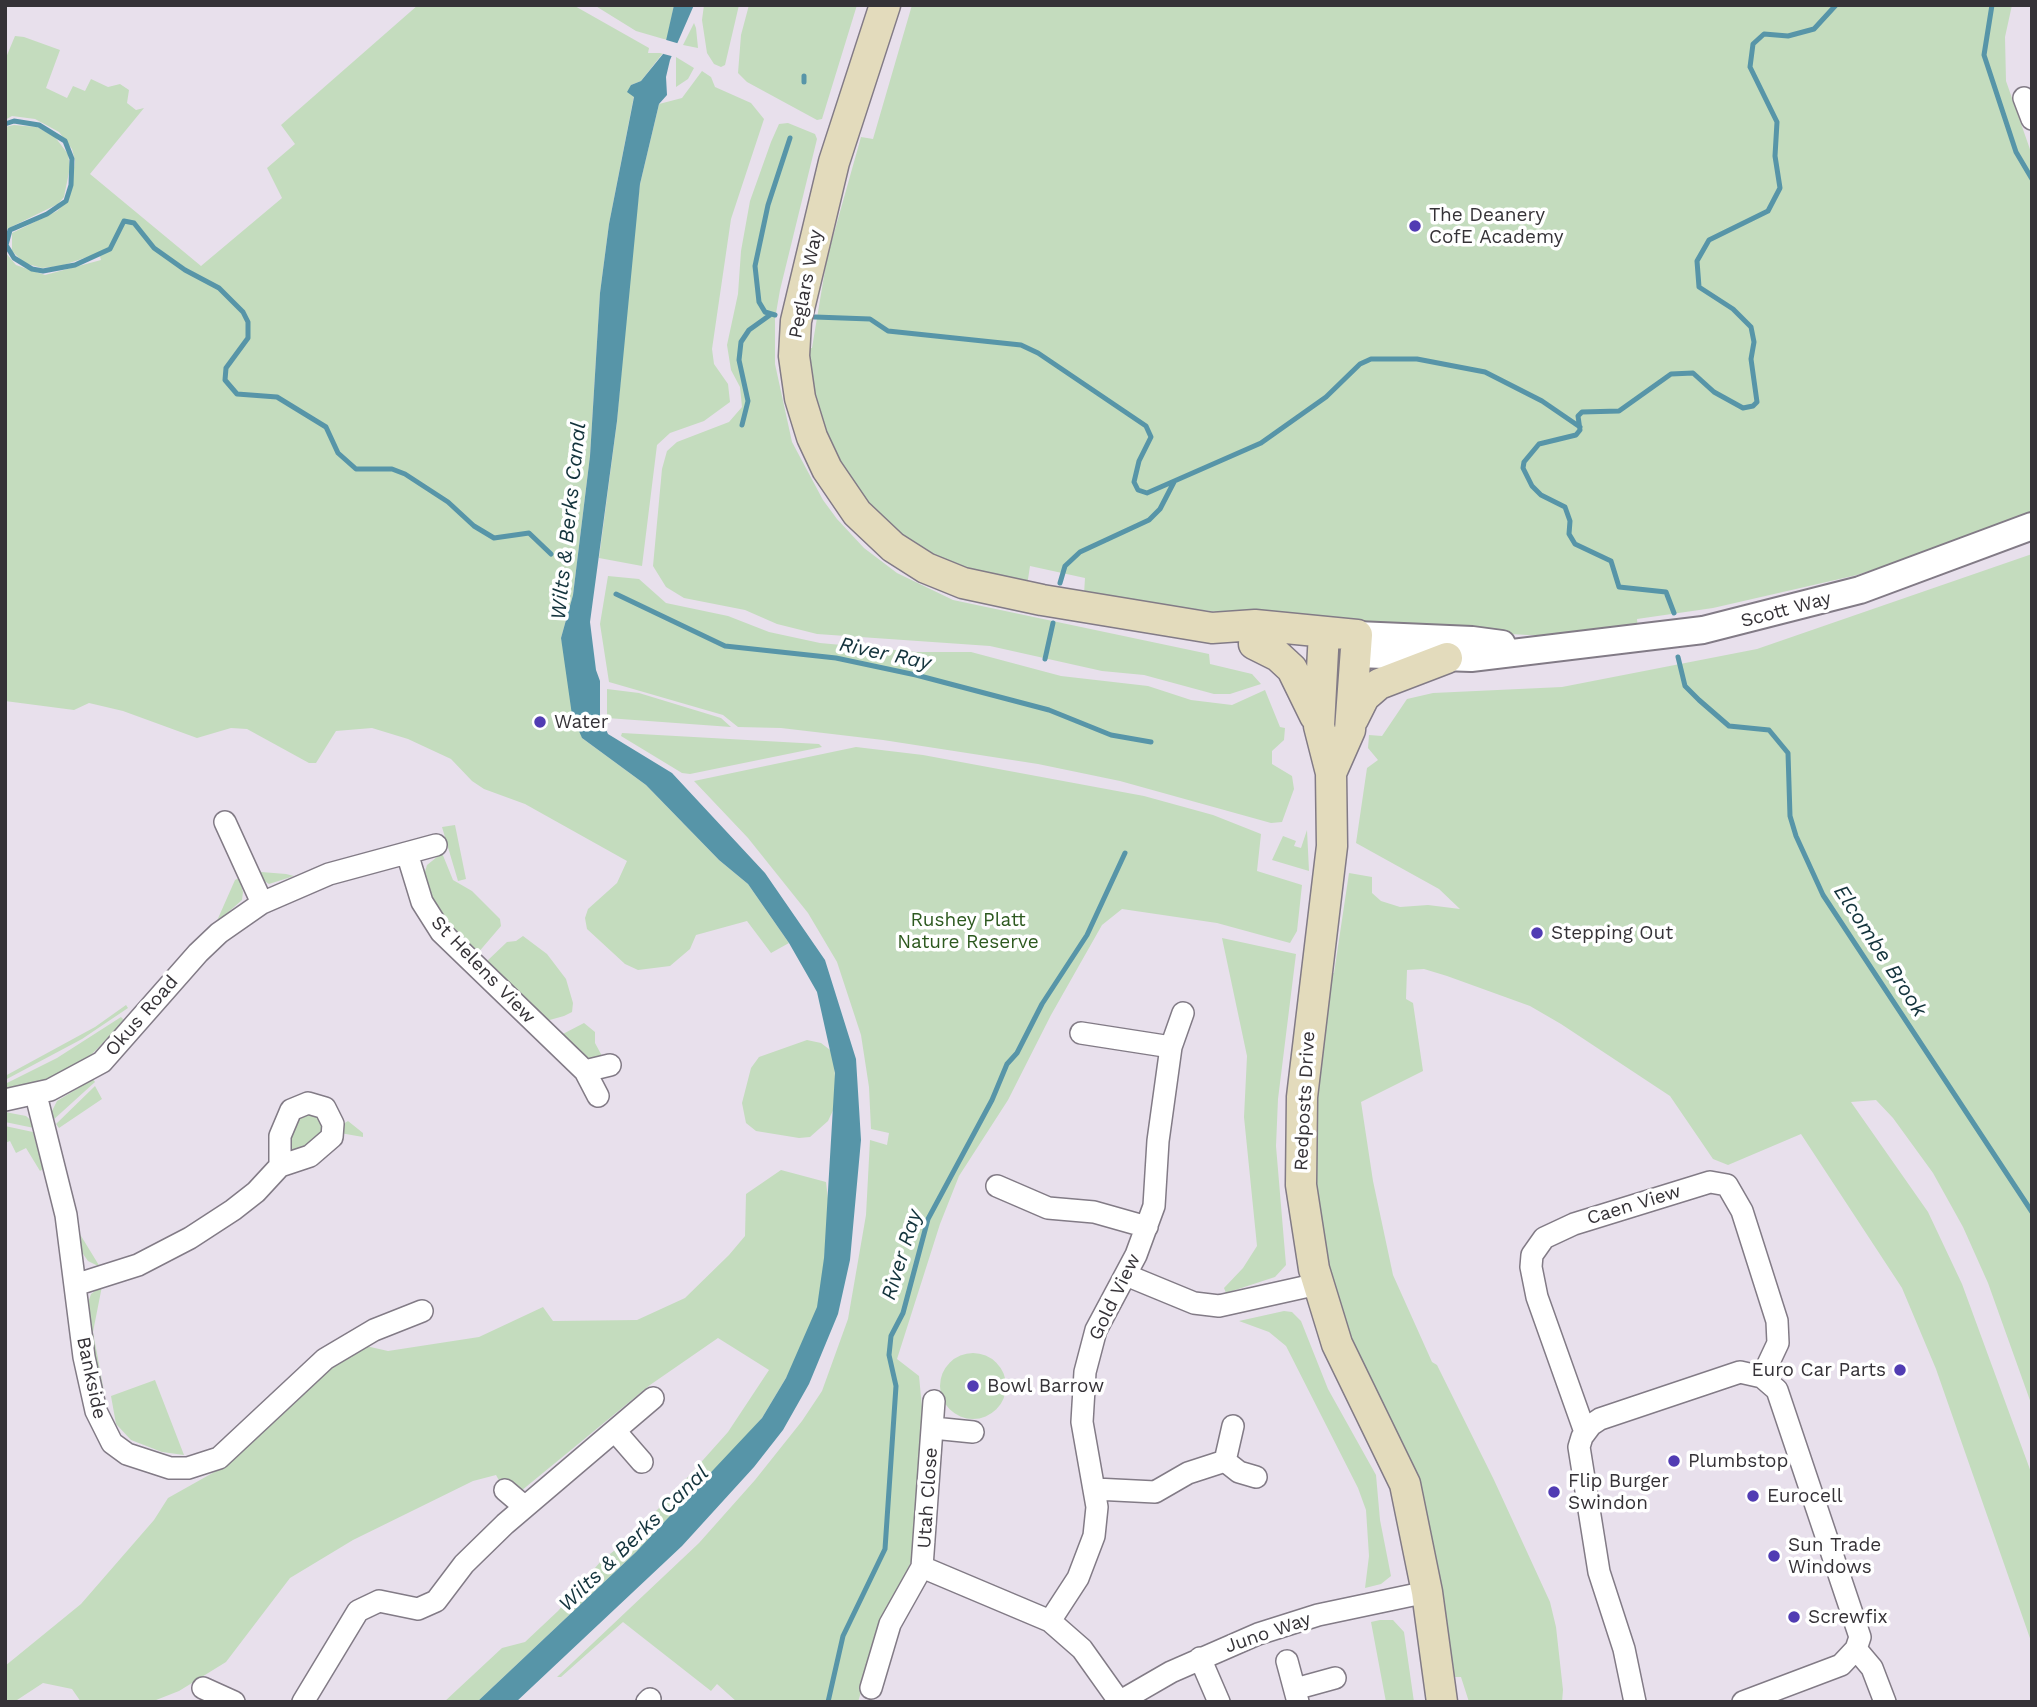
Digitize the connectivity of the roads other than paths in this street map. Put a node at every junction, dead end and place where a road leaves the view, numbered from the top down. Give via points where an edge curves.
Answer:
1 (885, 5) edge
2 (2024, 98) dead end
3 (2032, 119) edge
4 (2032, 526) edge
5 (1212, 628) junction
6 (1323, 642) junction
7 (1254, 644) junction
8 (1356, 645) junction
9 (1530, 649) junction
10 (1447, 658) junction
11 (1319, 726) junction
12 (1350, 730) junction
13 (1331, 773) junction
14 (225, 822) dead end
15 (436, 845) dead end
16 (407, 853) junction
17 (262, 903) junction
18 (1183, 1013) dead end
19 (1089, 1027) dead end
20 (1171, 1047) junction
21 (610, 1065) dead end
22 (585, 1071) junction
23 (36, 1095) junction
24 (598, 1096) dead end
25 (5, 1100) edge
26 (280, 1166) dead end
27 (997, 1186) dead end
28 (1147, 1227) junction
29 (1126, 1275) junction
30 (1318, 1284) junction
31 (75, 1286) junction
32 (422, 1311) dead end
33 (1762, 1377) junction
34 (653, 1398) dead end
35 (934, 1401) dead end
36 (1233, 1426) dead end
37 (933, 1428) junction
38 (615, 1430) junction
39 (973, 1432) dead end
40 (1584, 1432) junction
41 (1225, 1461) junction
42 (642, 1462) dead end
43 (1256, 1477) dead end
44 (1094, 1489) junction
45 (505, 1490) dead end
46 (525, 1507) junction
47 (922, 1567) junction
48 (1427, 1592) junction
49 (1050, 1621) junction
50 (1856, 1649) junction
51 (1200, 1658) junction
52 (1287, 1661) dead end
53 (1335, 1678) dead end
54 (203, 1688) dead end
55 (871, 1688) dead end
56 (1297, 1695) edge
57 (234, 1702) edge
58 (303, 1702) edge
59 (1119, 1702) edge
60 (1220, 1702) edge
61 (1442, 1702) edge
62 (1635, 1702) edge
63 (1743, 1702) edge
64 (1885, 1702) edge

1 - 5 main road, Peglars Way via 834,162 796,321 794,356 800,398 827,469 848,502 880,536 907,558 946,577 1042,600
2 - 3 street
4 - 9 street, Scott Way via 1880,584 1757,619 1654,638
5 - 6 main road, Peglars Way via 1255,625
5 - 7 main road, Peglars Way
6 - 7 main road, Peglars Way
6 - 8 main road, Peglars Way
6 - 11 main road, Redposts Drive
7 - 11 main road via 1292,669
8 - 9 street, Scott Way via 1472,640
8 - 10 street, Scott Way
8 - 12 main road, Redposts Drive
9 - 10 street, Scott Way
10 - 12 main road via 1379,684 1360,703
11 - 13 main road, Redposts Drive
12 - 13 main road, Redposts Drive
13 - 30 main road, Redposts Drive via 1330,872 1300,1140 1303,1204
14 - 17 street via 244,838
15 - 16 street, Okus Road
16 - 17 street, Okus Road via 329,874
16 - 22 street, St Helens View via 422,902 441,932
17 - 23 street, Okus Road via 198,953 102,1062
18 - 20 street, Gold View
19 - 20 street
20 - 28 street, Gold View via 1158,1141 1156,1199
21 - 22 street
22 - 24 street, St Helens View
23 - 25 street, Okus Road
23 - 31 street, Bankside via 66,1215
26 - 31 street via 256,1192 190,1238 138,1265
27 - 28 street via 1048,1208 1094,1212
28 - 29 street, Gold View
29 - 30 street via 1175,1296 1219,1306
29 - 44 street, Gold View via 1099,1322 1085,1372 1082,1422
30 - 48 main road, Redposts Drive via 1346,1365 1401,1473
31 - 32 street, Bankside via 84,1357 101,1427 127,1454 170,1468 188,1468 219,1458 325,1359 348,1344 403,1328
33 - 40 street via 1740,1372 1728,1375 1600,1419
33 - 40 street, Caen View via 1778,1343 1777,1321 1742,1211 1727,1185 1710,1182 1586,1220 1544,1238 1532,1255 1531,1267
33 - 50 street via 1777,1390 1800,1452 1859,1630
34 - 38 street
35 - 37 street, Utah Close
36 - 41 street
37 - 39 street, Utah Close
37 - 47 street, Utah Close
38 - 42 street
38 - 46 street
40 - 62 street, Caen View via 1579,1447 1594,1545 1625,1649
41 - 43 street
41 - 44 street via 1188,1473 1155,1492
44 - 49 street, Gold View via 1097,1507 1090,1549 1078,1578
45 - 46 street
46 - 58 street via 427,1607 406,1609 379,1601 358,1611
47 - 49 street
47 - 55 street via 890,1625
48 - 51 street, Juno Way via 1303,1619
48 - 61 main road, Redposts Drive
49 - 59 street via 1082,1649
50 - 63 street via 1841,1665 1823,1674
50 - 64 street via 1872,1668
51 - 59 street, Juno Way
51 - 60 street
52 - 56 street
53 - 56 street
54 - 57 street

